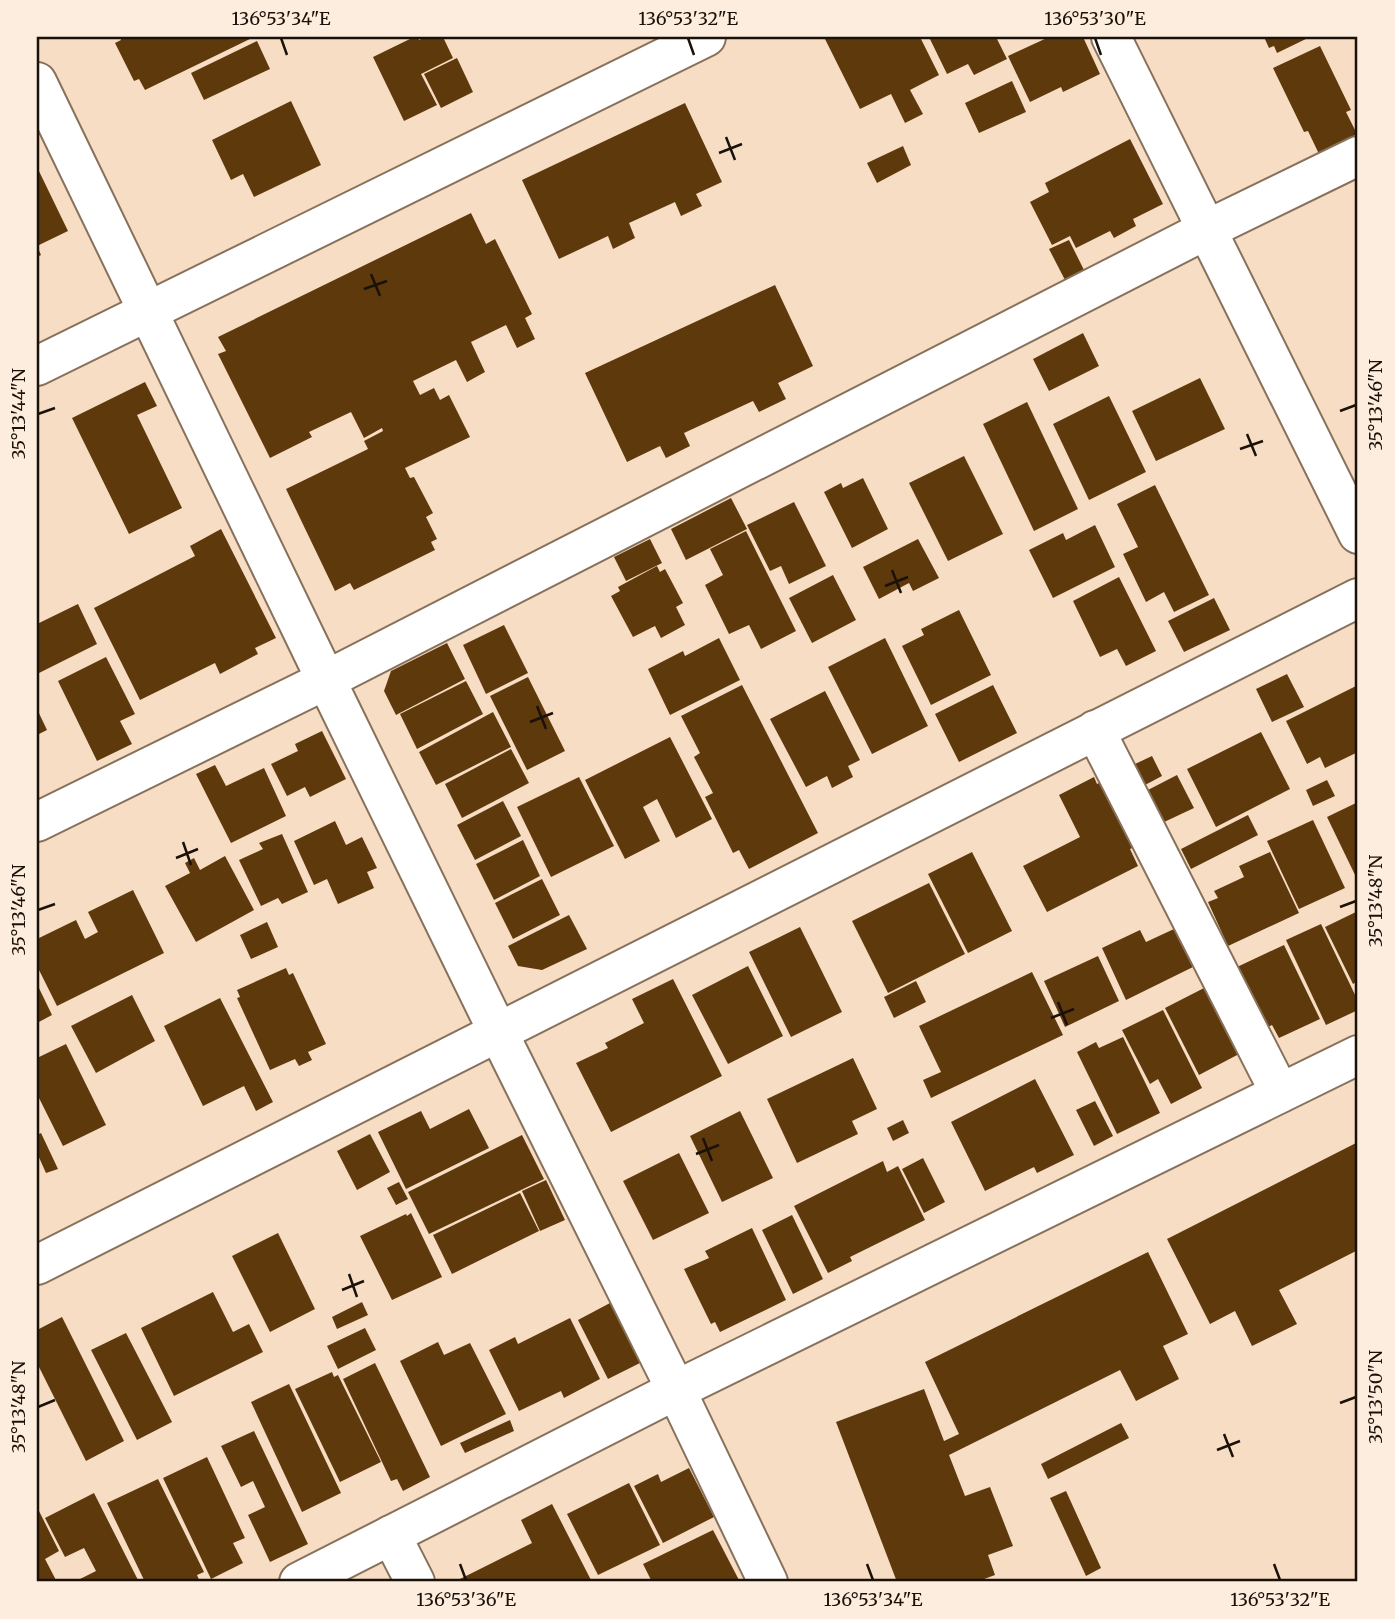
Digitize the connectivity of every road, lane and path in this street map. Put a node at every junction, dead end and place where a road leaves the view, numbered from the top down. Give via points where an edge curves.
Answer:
1 (706, 37) edge
2 (1111, 37) edge
3 (37, 82) edge
4 (1358, 156) edge
5 (1206, 230) junction
6 (148, 311) junction
7 (37, 366) edge
8 (1358, 534) edge
9 (1358, 598) edge
10 (326, 680) junction
11 (1095, 730) junction
12 (37, 822) edge
13 (498, 1032) junction
14 (1358, 1055) edge
15 (1280, 1093) junction
16 (37, 1265) edge
17 (676, 1390) junction
18 (391, 1535) junction
19 (299, 1582) edge
20 (415, 1582) edge
21 (768, 1582) edge

1 - 6 street
2 - 5 street
3 - 6 street
4 - 5 street
5 - 8 street
5 - 10 street
6 - 7 street
6 - 10 street
9 - 11 street
10 - 12 street
10 - 13 street
11 - 13 street
11 - 15 street
13 - 16 street
13 - 17 street
14 - 15 street
15 - 17 street
17 - 18 street
17 - 21 street
18 - 19 street
18 - 20 street

